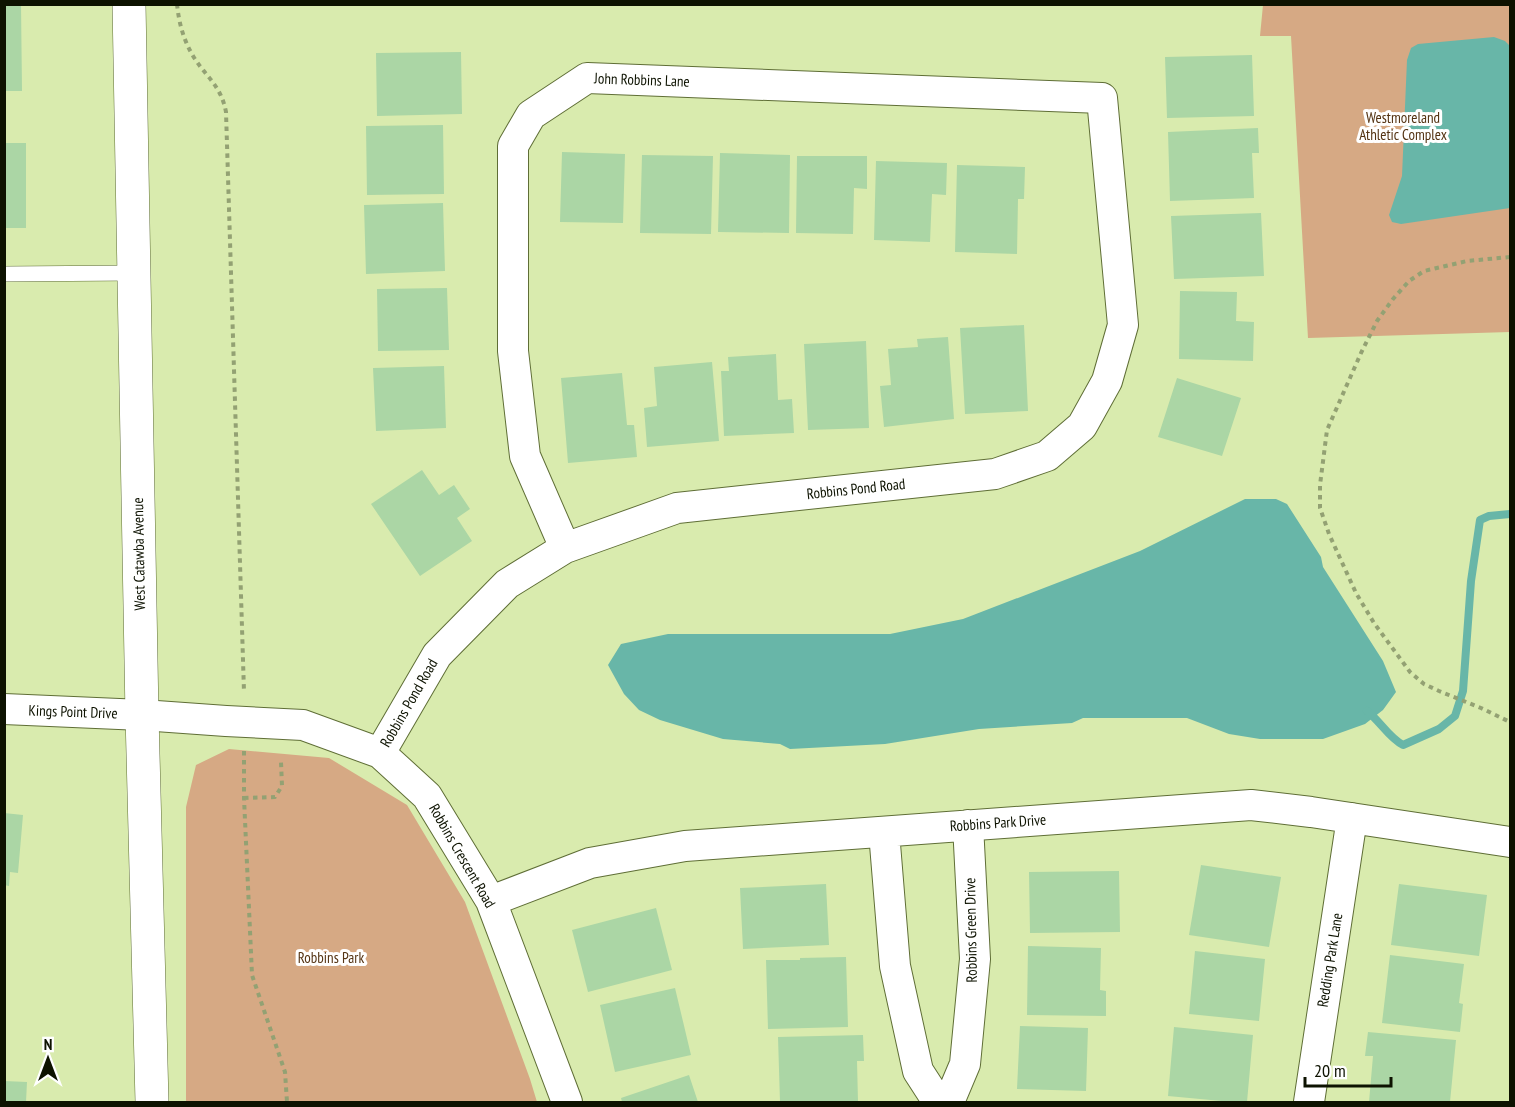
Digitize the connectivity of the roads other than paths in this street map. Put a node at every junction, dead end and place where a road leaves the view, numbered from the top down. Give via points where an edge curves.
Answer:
1 (129, 4) edge
2 (1102, 98) joint
3 (134, 273) junction
4 (4, 274) edge
5 (565, 548) junction
6 (4, 709) edge
7 (142, 715) junction
8 (380, 753) junction
9 (1352, 818) junction
10 (968, 825) junction
11 (884, 832) junction
12 (1510, 842) edge
13 (491, 901) junction
14 (152, 1102) edge
15 (567, 1102) edge
16 (938, 1102) edge
17 (949, 1102) edge
18 (1309, 1102) edge

1 - 3 main road, West Catawba Avenue
2 - 5 street, Robbins Pond Road via 1123,325 1107,381 1082,426 1047,456 994,474 677,508
2 - 5 street, John Robbins Lane via 587,78 531,115 513,147 513,351 525,456
3 - 4 lane
3 - 7 main road, West Catawba Avenue
5 - 8 street, Robbins Pond Road via 507,584 437,655
6 - 7 street, Kings Point Drive
7 - 8 street, Robbins Crescent Road via 303,725
7 - 14 main road, West Catawba Avenue
8 - 13 street, Robbins Crescent Road via 427,796
9 - 10 street, Robbins Park Drive via 1251,805
9 - 12 street, Robbins Park Drive
9 - 18 street, Redding Park Lane
10 - 11 street, Robbins Park Drive
10 - 17 street, Robbins Green Drive via 975,958 965,1064
11 - 13 street, Robbins Park Drive via 675,848 590,864
11 - 16 street via 895,966 918,1071
13 - 15 street, Robbins Crescent Road

